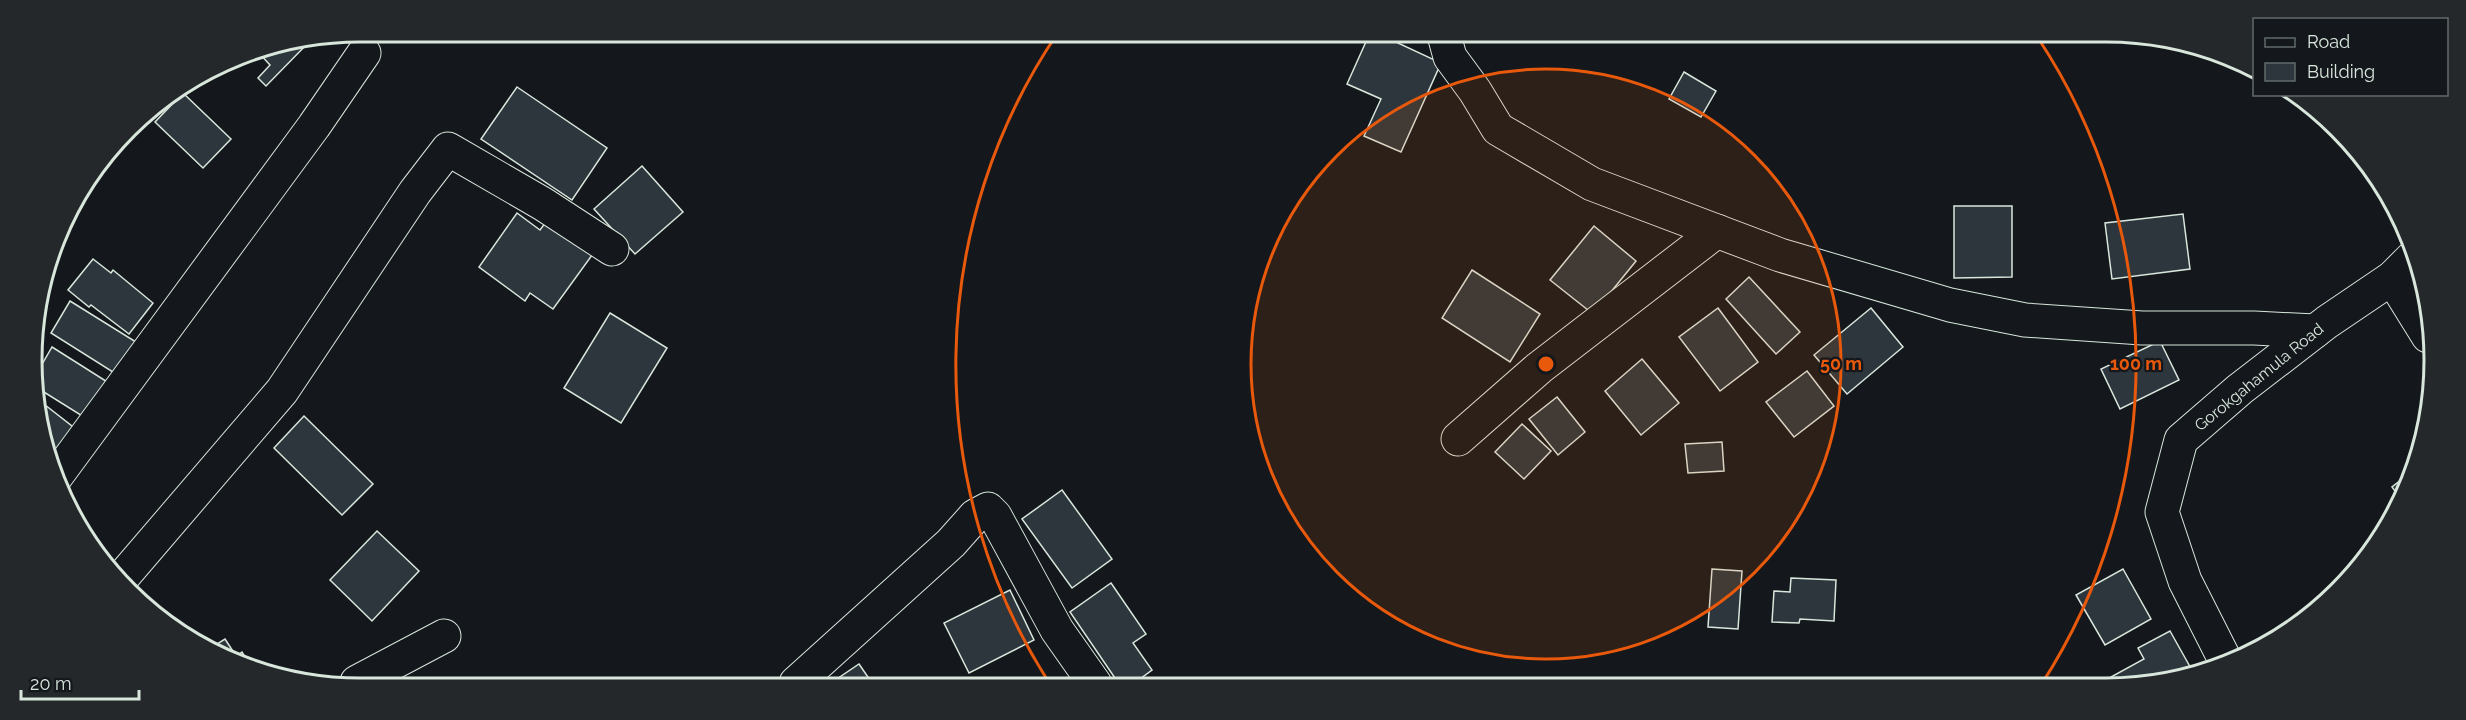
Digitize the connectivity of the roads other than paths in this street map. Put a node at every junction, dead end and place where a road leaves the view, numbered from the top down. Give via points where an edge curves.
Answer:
1 (1446, 42) edge
2 (364, 53) dead end
3 (1717, 231) junction
4 (612, 249) dead end
5 (2402, 268) edge
6 (2421, 317) edge
7 (2315, 331) junction
8 (1458, 439) dead end
9 (62, 469) edge
10 (125, 574) edge
11 (444, 636) dead end
12 (2223, 656) edge
13 (365, 678) edge
14 (802, 678) edge
15 (1091, 678) edge

1 - 3 street via 1450,57 1498,129 1592,184
2 - 9 street
3 - 7 street via 1780,255 1950,305 2025,320 2142,328
3 - 8 street via 1539,368
4 - 10 street via 448,149 282,391
5 - 6 street
5 - 7 street, Gorokgahamula Road
7 - 12 street, Gorokgahamula Road via 2240,388 2181,440 2162,512 2185,581
11 - 13 street
14 - 15 street via 951,543 975,516 988,509 1057,630

